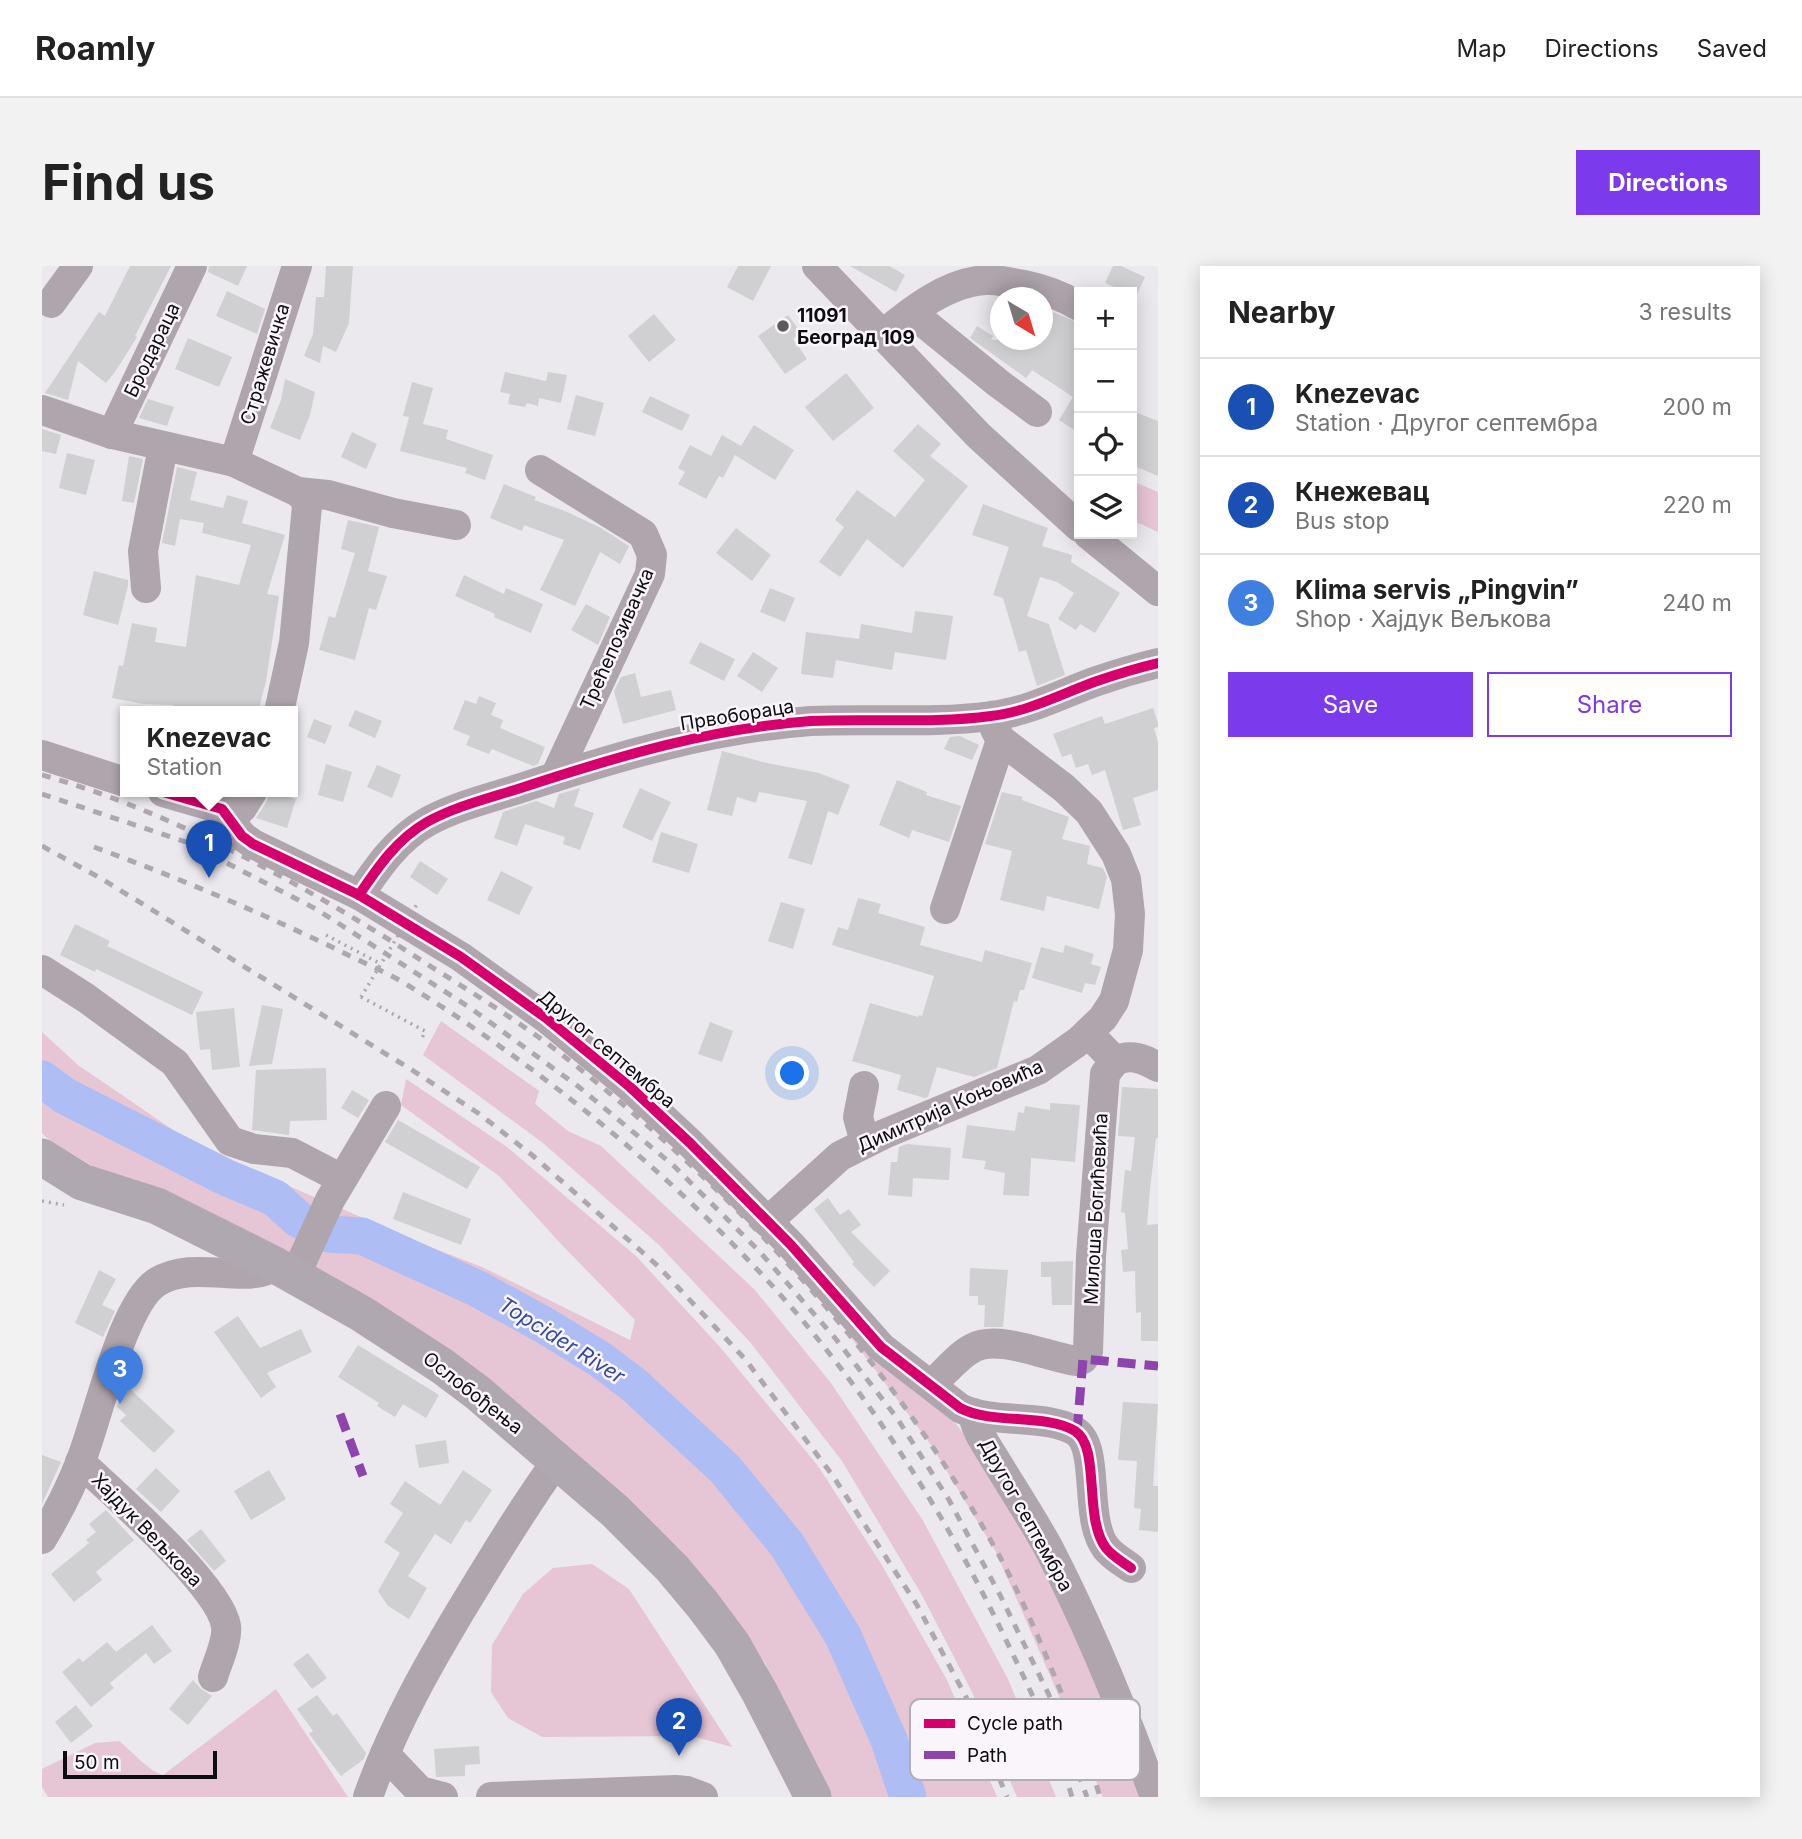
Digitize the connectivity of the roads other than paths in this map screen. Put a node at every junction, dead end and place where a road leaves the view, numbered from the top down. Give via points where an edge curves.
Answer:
1 (78, 266) edge
2 (192, 266) edge
3 (296, 266) edge
4 (817, 266) edge
5 (51, 303) dead end
6 (1074, 303) edge
7 (912, 313) junction
8 (882, 335) junction
9 (42, 410) edge
10 (1037, 412) dead end
11 (112, 434) junction
12 (163, 447) junction
13 (234, 462) junction
14 (540, 470) dead end
15 (298, 492) junction
16 (1074, 522) edge
17 (456, 525) dead end
18 (1094, 539) edge
19 (146, 588) dead end
20 (1158, 591) edge
21 (1158, 663) edge
22 (280, 706) edge
23 (997, 728) junction
24 (42, 755) edge
25 (555, 777) junction
26 (120, 780) edge
27 (181, 797) edge
28 (249, 797) edge
29 (229, 818) junction
30 (359, 895) junction
31 (945, 909) dead end
32 (42, 970) edge
33 (1088, 1033) junction
34 (1115, 1061) junction
35 (1158, 1068) edge
36 (864, 1086) dead end
37 (386, 1106) dead end
38 (865, 1142) junction
39 (42, 1157) edge
40 (82, 1182) junction
41 (42, 1184) edge
42 (336, 1189) junction
43 (767, 1222) junction
44 (292, 1264) junction
45 (931, 1385) junction
46 (973, 1413) junction
47 (80, 1462) junction
48 (556, 1462) junction
49 (42, 1539) edge
50 (1131, 1568) dead end
51 (213, 1677) dead end
52 (1120, 1699) edge
53 (385, 1754) junction
54 (1140, 1755) edge
55 (368, 1797) edge
56 (443, 1797) edge
57 (491, 1797) edge
58 (703, 1797) edge
59 (813, 1797) edge
60 (1155, 1797) edge

1 - 5 street
2 - 11 street, Бродараца
3 - 13 street, Стражевичка
4 - 8 street
6 - 7 street via 1055,293 987,280 953,288
7 - 8 street
7 - 10 street
8 - 16 street via 978,435
9 - 11 street
11 - 12 street
12 - 13 street
12 - 19 street via 144,551
13 - 15 street
14 - 25 street, Трећепозивачка via 643,534 652,555 650,574
15 - 17 street
15 - 22 street via 307,506 294,643
18 - 20 street
21 - 23 street, Првобораца via 1041,703
23 - 25 street, Првобораца via 856,719 779,724 659,746
23 - 31 street
23 - 33 street, Димитрија Коњовића via 1089,812 1109,841 1126,880 1128,950 1121,981 1114,1001
24 - 26 street
25 - 30 street, Првобораца via 427,822 379,865
27 - 29 street, Другог септембра via 216,807
28 - 29 street
29 - 30 street, Другог септембра via 253,844
30 - 43 street, Другог септембра via 461,957 546,1018 630,1087
32 - 42 street via 175,1063 230,1141 292,1153
33 - 34 street
33 - 38 street, Димитрија Коњовића via 1038,1070
34 - 35 street via 1130,1056
34 - 45 street, Милоша Богићевића via 1105,1074 1089,1344 1083,1359 1011,1345 979,1345
36 - 38 street via 858,1117
37 - 42 street
38 - 43 street, Димитрија Коњовића via 840,1156
39 - 40 main road, Ослобођења
40 - 41 main road, Ослобођења
40 - 44 main road, Ослобођења via 157,1206
42 - 44 street
43 - 45 street, Другог септембра via 881,1348
44 - 47 street, Хајдук Вељкова via 261,1273 195,1271 155,1283 131,1316
44 - 48 main road, Ослобођења via 442,1366
45 - 46 street, Другог септембра
46 - 50 street via 1062,1425 1077,1432 1088,1451 1099,1534 1105,1548
46 - 52 street, Другог септембра via 983,1438 1048,1546
47 - 49 street, Хајдук Вељкова
47 - 51 street, Хајдук Вељкова via 173,1552 216,1604 227,1630
48 - 53 street via 420,1679
48 - 59 main road, Ослобођења via 615,1511 703,1605 761,1693
53 - 55 street
53 - 56 street via 419,1791
54 - 60 street, Другог септембра
57 - 58 street via 675,1790

